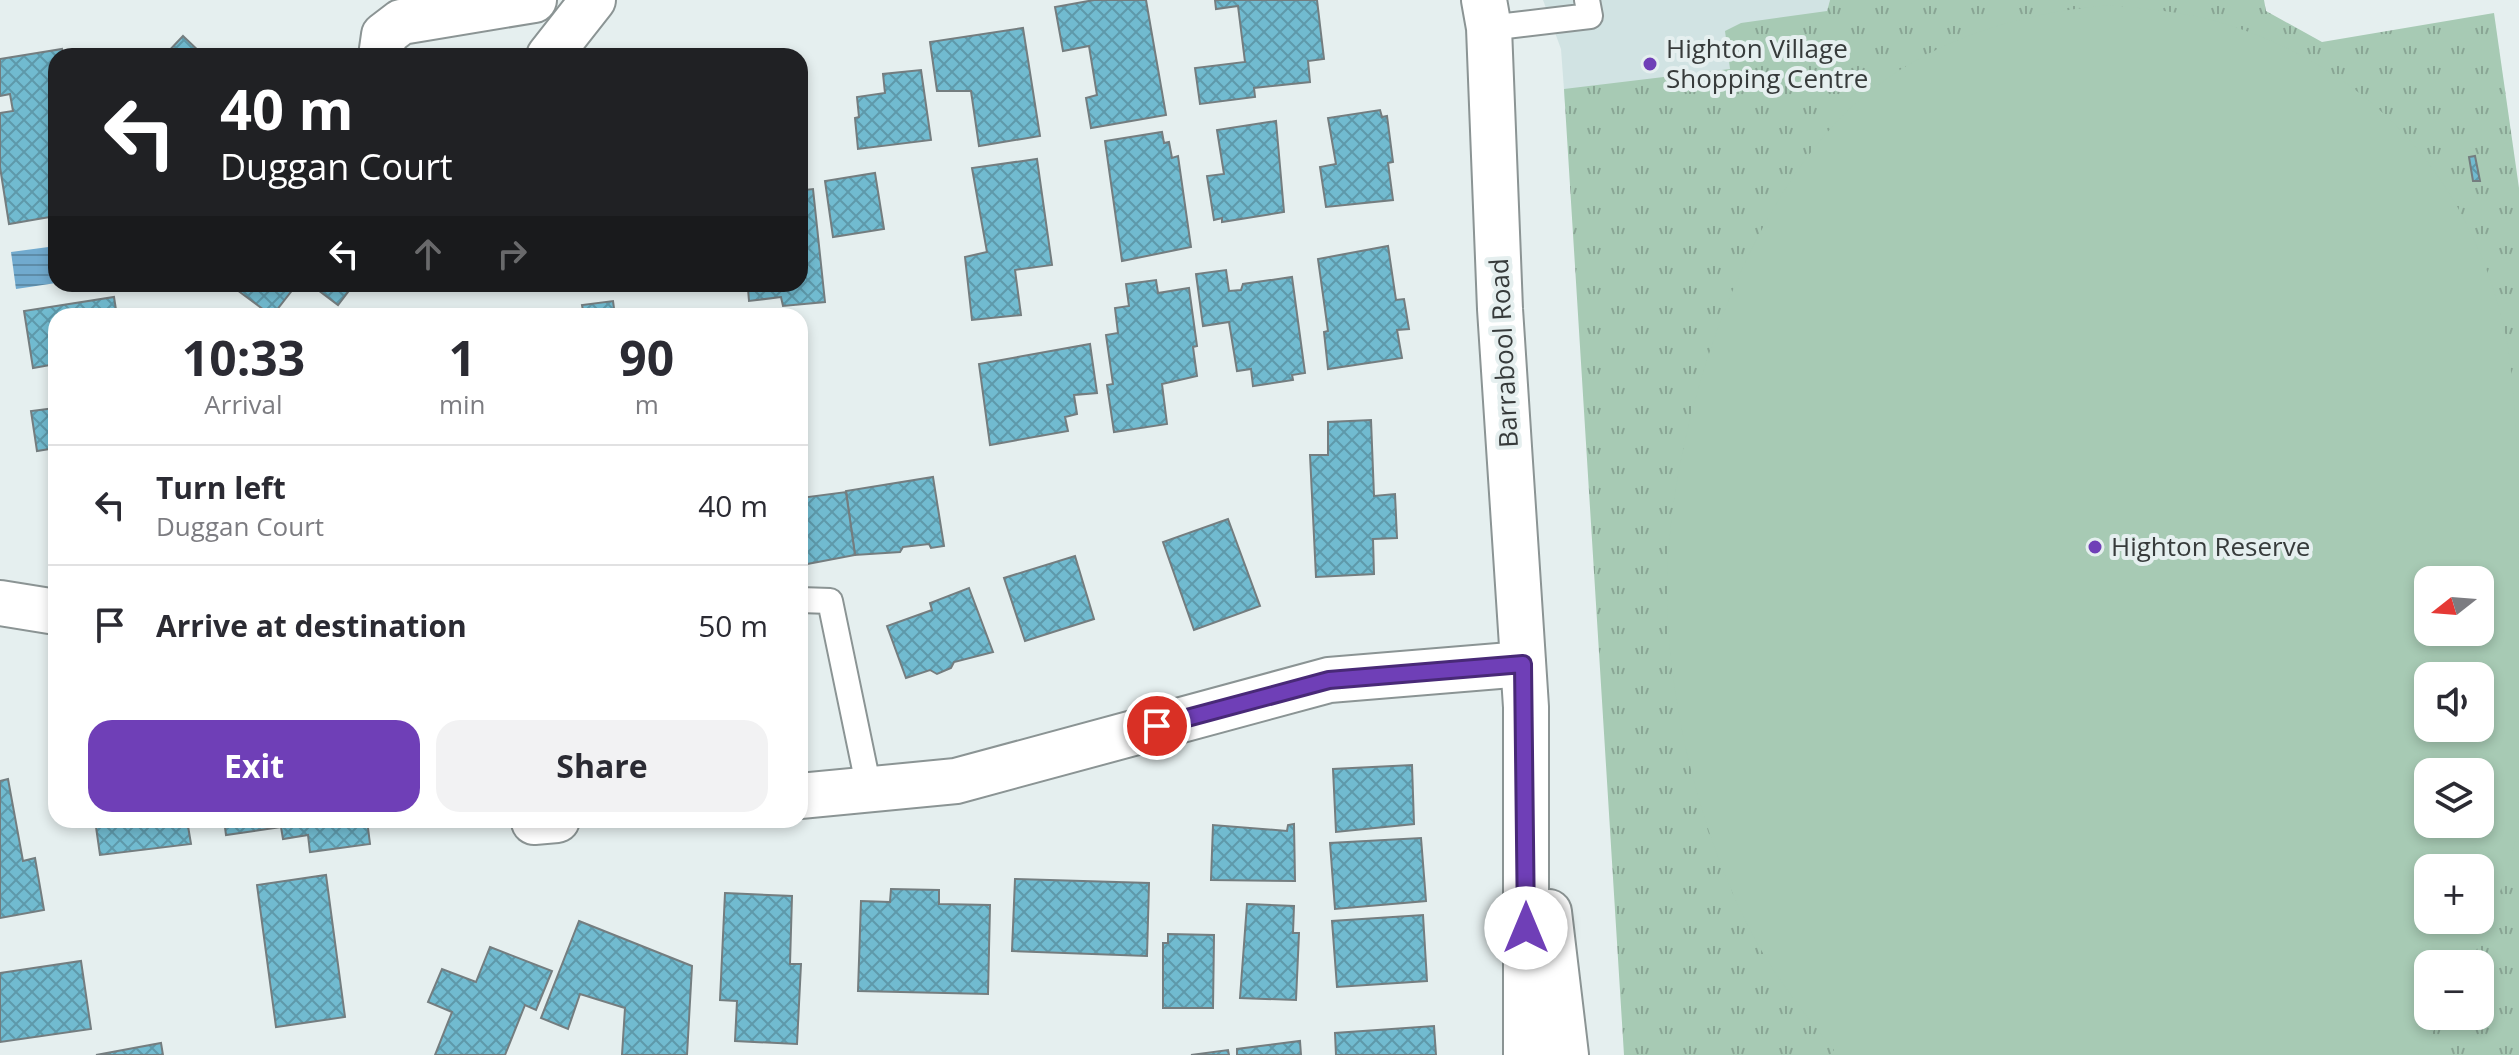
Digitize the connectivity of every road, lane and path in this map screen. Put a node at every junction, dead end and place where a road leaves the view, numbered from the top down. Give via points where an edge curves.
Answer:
1 (534, 0) edge
2 (593, 0) edge
3 (1588, 8) edge
4 (1487, 14) edge
5 (382, 48) edge
6 (555, 48) edge
7 (808, 600) edge
8 (0, 603) edge
9 (48, 611) edge
10 (1523, 664) junction
11 (1526, 707) junction
12 (869, 789) junction
13 (808, 795) edge
14 (1526, 1055) edge
15 (1566, 1055) edge

1 - 5 main road via 401,22 384,35
2 - 6 main road
3 - 4 lane
4 - 10 main road, Barrabool Road
7 - 12 lane via 830,601
8 - 9 main road
10 - 11 main road, Barrabool Road
10 - 12 main road via 1329,680 956,781
11 - 14 main road, Barrabool Road
11 - 15 main road, Barrabool Road
12 - 13 main road

